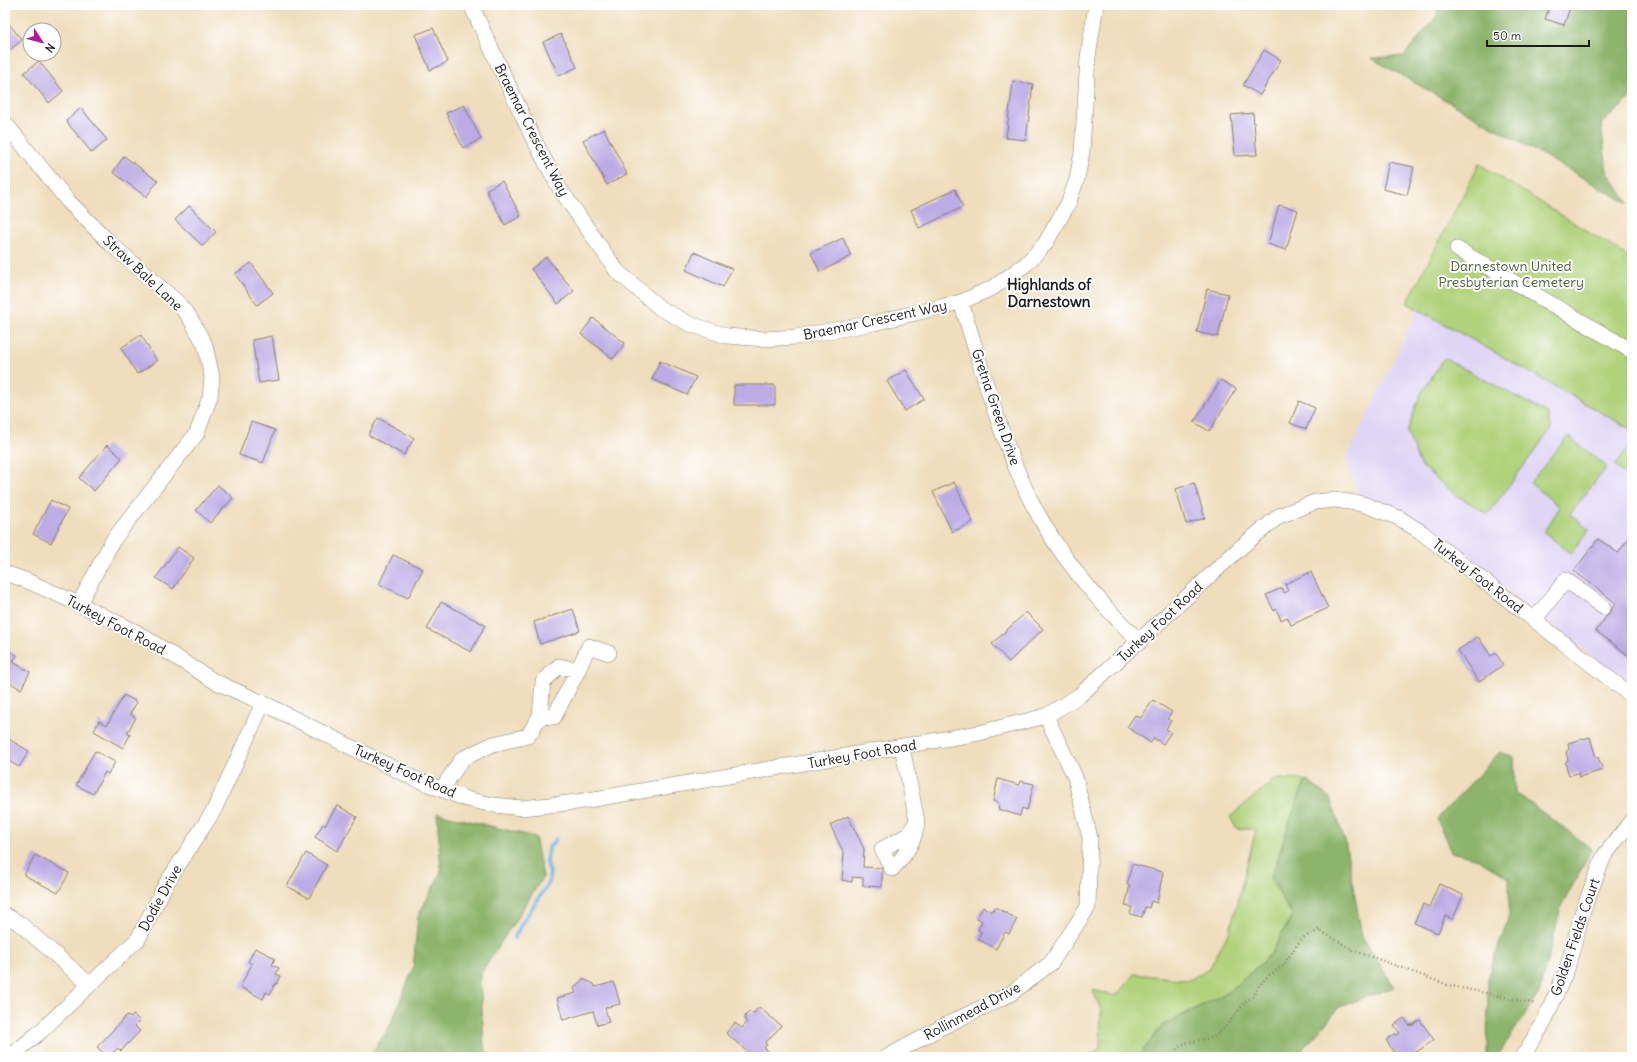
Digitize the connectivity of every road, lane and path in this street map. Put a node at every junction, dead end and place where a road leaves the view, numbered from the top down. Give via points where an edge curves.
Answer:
1 (471, 5) edge
2 (1096, 5) edge
3 (5, 123) edge
4 (1457, 249) dead end
5 (961, 302) junction
6 (1632, 351) edge
7 (5, 573) edge
8 (79, 604) junction
9 (1603, 607) dead end
10 (1534, 620) junction
11 (1140, 642) junction
12 (610, 653) dead end
13 (578, 670) junction
14 (1632, 696) edge
15 (263, 703) junction
16 (540, 716) junction
17 (1046, 716) junction
18 (902, 747) junction
19 (442, 789) junction
20 (1632, 820) edge
21 (917, 821) dead end
22 (5, 915) edge
23 (89, 984) junction
24 (1551, 1006) junction
25 (10, 1057) edge
26 (887, 1057) edge
27 (1174, 1057) edge
28 (1522, 1057) edge

1 - 5 street, Braemar Crescent Way via 533,138 560,189 617,271 661,309 690,324 728,336 764,339 796,337 874,323
2 - 5 street, Braemar Crescent Way via 1088,56 1082,152 1077,179 1068,204 1045,244 1026,264 994,287
3 - 8 street, Straw Bale Lane via 68,201 111,244 177,302 190,318 205,345 212,377 210,397 197,433 113,540
4 - 6 street
5 - 11 street, Gretna Green Drive via 1001,430 1032,501 1059,548 1090,590
7 - 8 street, Turkey Foot Road
8 - 15 street, Turkey Foot Road via 136,632 214,681
9 - 10 street via 1566,580
10 - 11 street, Turkey Foot Road via 1421,532 1399,518 1363,504 1335,500 1315,502 1279,516 1240,548
10 - 14 street, Turkey Foot Road
11 - 17 street, Turkey Foot Road via 1080,695
12 - 13 street via 589,646
13 - 16 street via 554,717
13 - 16 street via 559,666 543,682
15 - 19 street, Turkey Foot Road via 412,778
15 - 23 street, Dodie Drive via 214,810 166,884 138,939
16 - 19 street via 528,736 493,744 462,758
17 - 18 street, Turkey Foot Road via 979,734
17 - 26 street, Rollinmead Drive via 1075,777 1090,838 1088,907 1051,963 1010,994
18 - 19 street, Turkey Foot Road via 577,802 522,808 466,799
18 - 21 street
20 - 24 street, Golden Fields Court via 1604,856 1583,910 1567,969
22 - 23 street via 19,923
23 - 25 street, Dodie Drive
24 - 27 path via 1448,985 1353,950 1319,930 1301,939 1283,966 1268,976 1225,1028 1212,1038 1185,1043 1178,1048
24 - 28 street, Golden Fields Court via 1544,1024

